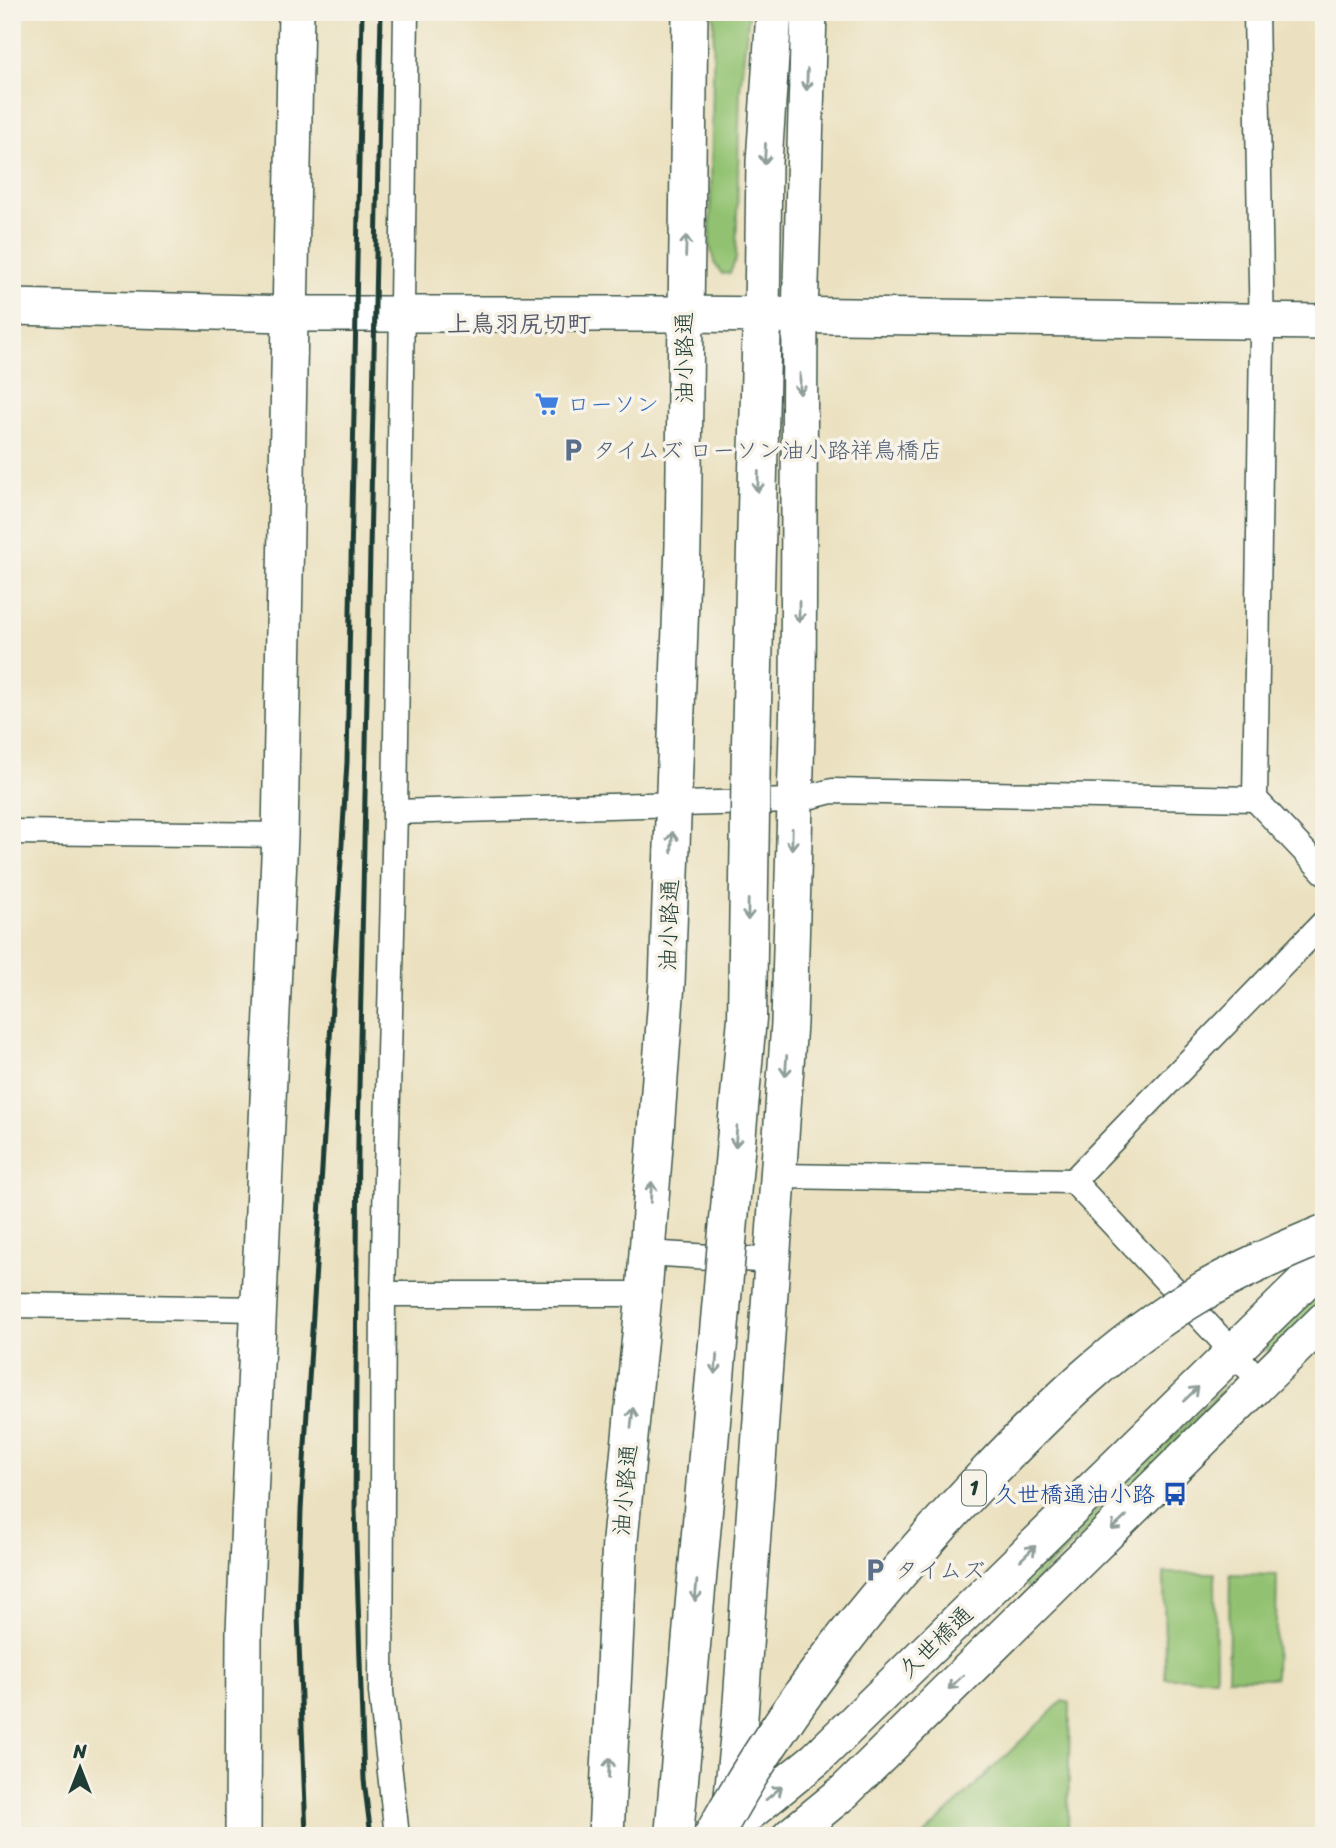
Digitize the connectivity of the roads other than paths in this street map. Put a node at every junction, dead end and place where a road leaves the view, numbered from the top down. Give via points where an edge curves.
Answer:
1 (296, 12) edge
2 (406, 12) edge
3 (690, 12) edge
4 (774, 12) edge
5 (809, 12) edge
6 (1256, 12) edge
7 (12, 307) edge
8 (291, 314) junction
9 (401, 314) junction
10 (684, 314) junction
11 (762, 315) junction
12 (800, 316) junction
13 (1262, 322) junction
14 (1324, 322) edge
15 (1255, 799) junction
16 (793, 801) junction
17 (673, 805) junction
18 (395, 812) junction
19 (12, 832) edge
20 (280, 835) junction
21 (1324, 872) edge
22 (1324, 922) edge
23 (779, 1176) junction
24 (1073, 1181) junction
25 (1324, 1234) edge
26 (647, 1253) junction
27 (774, 1261) junction
28 (1324, 1263) edge
29 (383, 1294) junction
30 (644, 1294) junction
31 (12, 1305) edge
32 (261, 1309) junction
33 (1324, 1320) edge
34 (1234, 1353) junction
35 (1262, 1383) junction
36 (997, 1583) junction
37 (1026, 1614) junction
38 (722, 1835) edge
39 (243, 1836) edge
40 (397, 1836) edge
41 (606, 1836) edge
42 (674, 1836) edge
43 (790, 1836) edge

1 - 8 street
2 - 9 street
10 -> 3 street, 油小路通
4 -> 11 street via 764,162
5 -> 12 street
6 - 13 street
7 - 8 street
8 - 9 street
8 - 20 street
9 - 10 street
9 - 18 street
10 - 11 street
10 - 17 street, 油小路通 via 683,545
11 - 12 street
11 -> 42 highway, bridge via 747,1018
12 - 13 street
12 -> 16 street
13 - 14 street
13 - 15 street
15 - 16 street via 832,791
15 - 21 street
16 - 17 street
16 -> 23 street via 789,1023
17 - 18 street
26 -> 17 street, 油小路通 via 667,983
18 - 29 street
19 - 20 street
20 - 32 street
22 - 24 street
23 - 24 street
23 - 27 street
24 - 34 street
25 - 38 highway, 1, bridge via 1261,1260 1194,1296 1064,1395 953,1511 845,1636 786,1716
26 - 27 street
26 - 30 street, 油小路通
27 - 38 street via 740,1717
28 - 34 street, 久世橋通
29 - 30 street
29 - 40 street via 381,1692
41 -> 30 street, 油小路通 via 620,1540
31 - 32 street
32 - 39 street via 244,1631
33 - 35 street, 久世橋通
34 - 35 street
36 -> 34 street, 久世橋通
35 -> 37 street, 久世橋通
36 - 37 street
38 -> 36 street, 久世橋通 via 816,1759
37 -> 43 street, 久世橋通 via 845,1791

